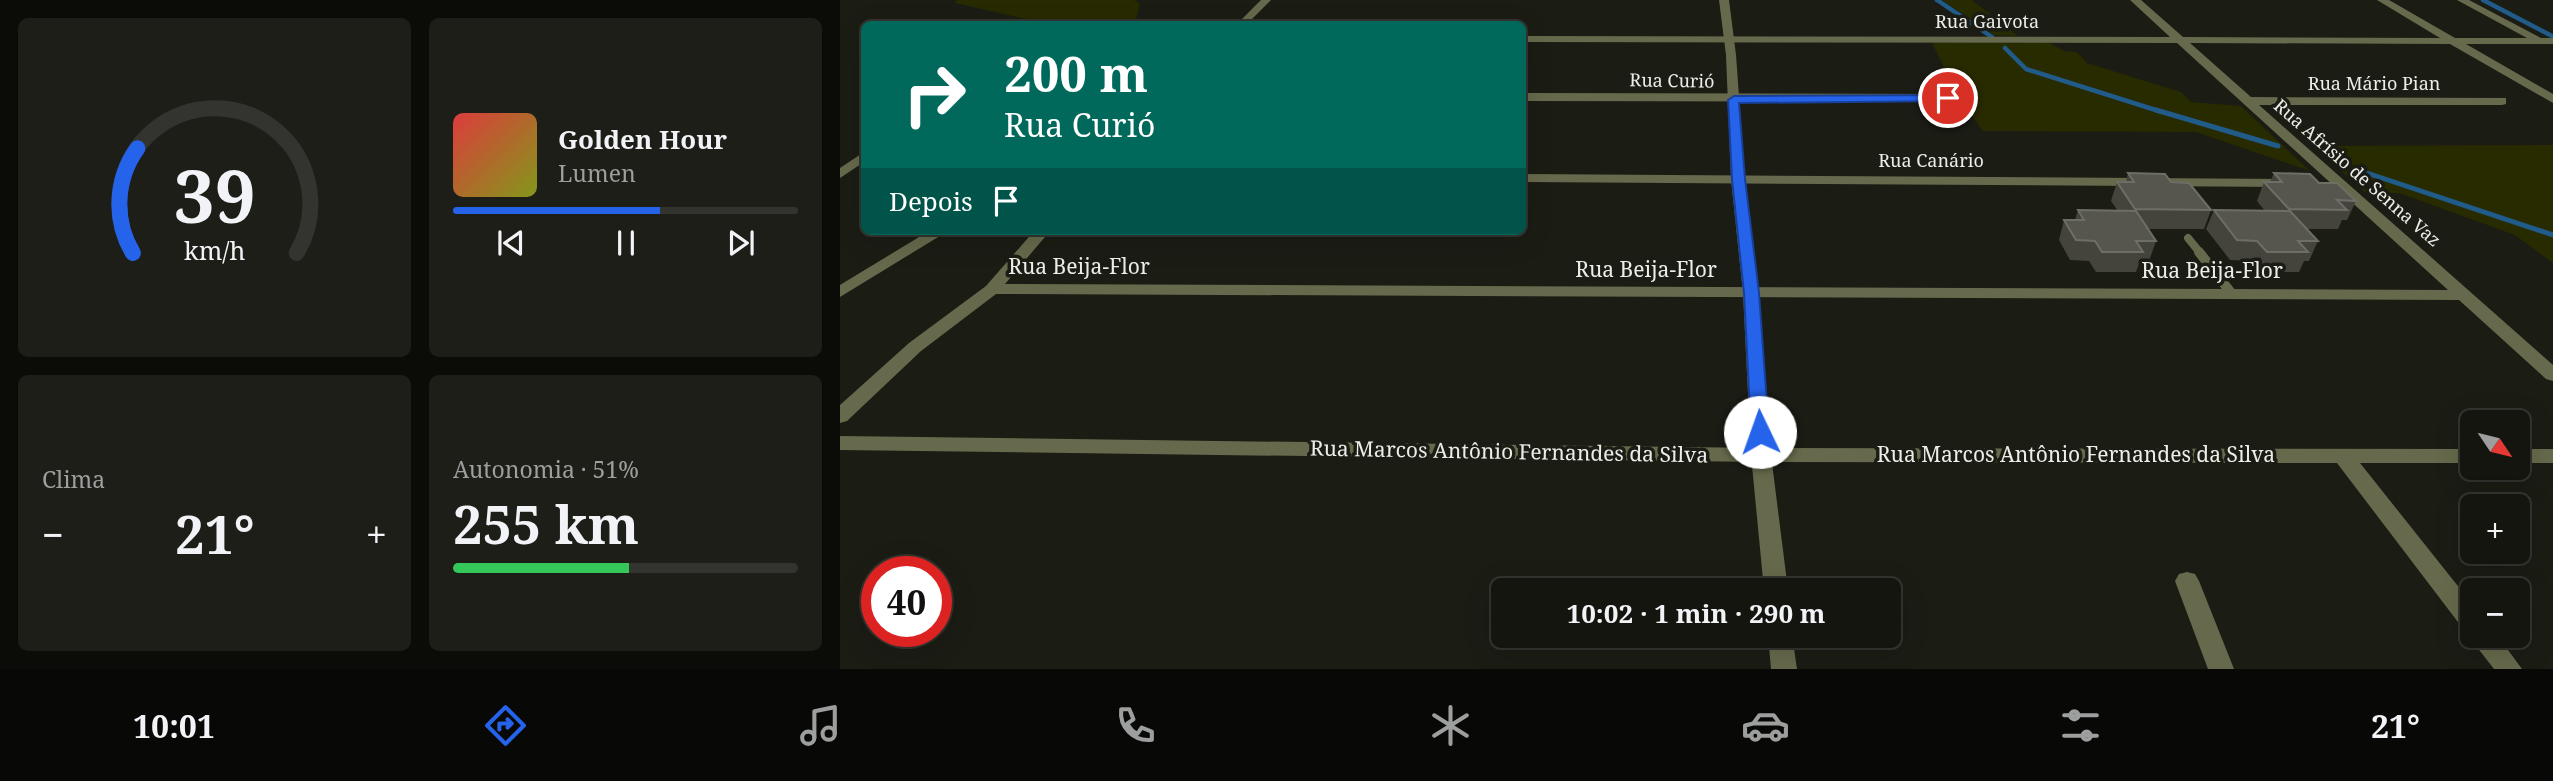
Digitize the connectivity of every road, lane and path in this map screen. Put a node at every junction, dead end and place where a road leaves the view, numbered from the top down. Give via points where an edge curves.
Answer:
1 (1266, 0) edge
2 (1724, 0) edge
3 (2135, 0) edge
4 (2382, 0) edge
5 (2462, 0) edge
6 (1245, 21) edge
7 (1526, 39) edge
8 (1729, 39) junction
9 (2179, 40) junction
10 (2452, 41) junction
11 (2540, 41) junction
12 (2553, 41) edge
13 (1526, 97) edge
14 (1948, 98) dead end
15 (2553, 99) edge
16 (1734, 100) junction
17 (2246, 101) junction
18 (2502, 102) dead end
19 (861, 158) edge
20 (840, 174) edge
21 (1526, 178) edge
22 (1738, 179) junction
23 (2339, 183) junction
24 (933, 235) edge
25 (1039, 235) edge
26 (2188, 238) dead end
27 (992, 289) junction
28 (840, 292) edge
29 (1751, 293) junction
30 (2232, 294) junction
31 (2467, 295) junction
32 (2553, 375) edge
33 (840, 416) edge
34 (840, 443) edge
35 (1762, 455) junction
36 (2342, 455) junction
37 (2460, 456) edge
38 (2530, 456) edge
39 (2553, 456) edge
40 (1775, 578) edge
41 (2186, 581) dead end
42 (2460, 606) edge
43 (1782, 648) edge
44 (2492, 648) edge
45 (1784, 669) edge
46 (2221, 669) edge
47 (2509, 669) edge

1 - 6 street
2 - 8 street
3 - 9 street, Rua Afrísio de Senna Vaz
4 - 10 street
5 - 11 street
7 - 8 street, Rua Gaivota
8 - 9 street, Rua Gaivota
8 - 16 street
9 - 10 street, Rua Gaivota
9 - 17 street, Rua Afrísio de Senna Vaz
10 - 11 street, Rua Gaivota
10 - 15 street
11 - 12 street, Rua Gaivota
13 - 16 street, Rua Curió
14 - 16 street, Rua Curió
16 - 22 street
17 - 18 street, Rua Mário Pian
17 - 23 street, Rua Afrísio de Senna Vaz
19 - 20 street
21 - 22 street, Rua Canário
22 - 23 street, Rua Canário
22 - 29 street
23 - 31 street, Rua Afrísio de Senna Vaz
24 - 28 street
25 - 27 street
26 - 30 lane
27 - 29 street, Rua Beija-Flor
27 - 33 street via 915,347
29 - 30 street, Rua Beija-Flor
29 - 35 street
30 - 31 street, Rua Beija-Flor
31 - 32 street, Rua Afrísio de Senna Vaz
34 - 35 street, Rua Marcos Antônio Fernandes da Silva
35 - 36 street, Rua Marcos Antônio Fernandes da Silva
35 - 40 street
36 - 37 street, Rua Marcos Antônio Fernandes da Silva
36 - 42 street
38 - 39 street
41 - 46 street
43 - 45 street
44 - 47 street

